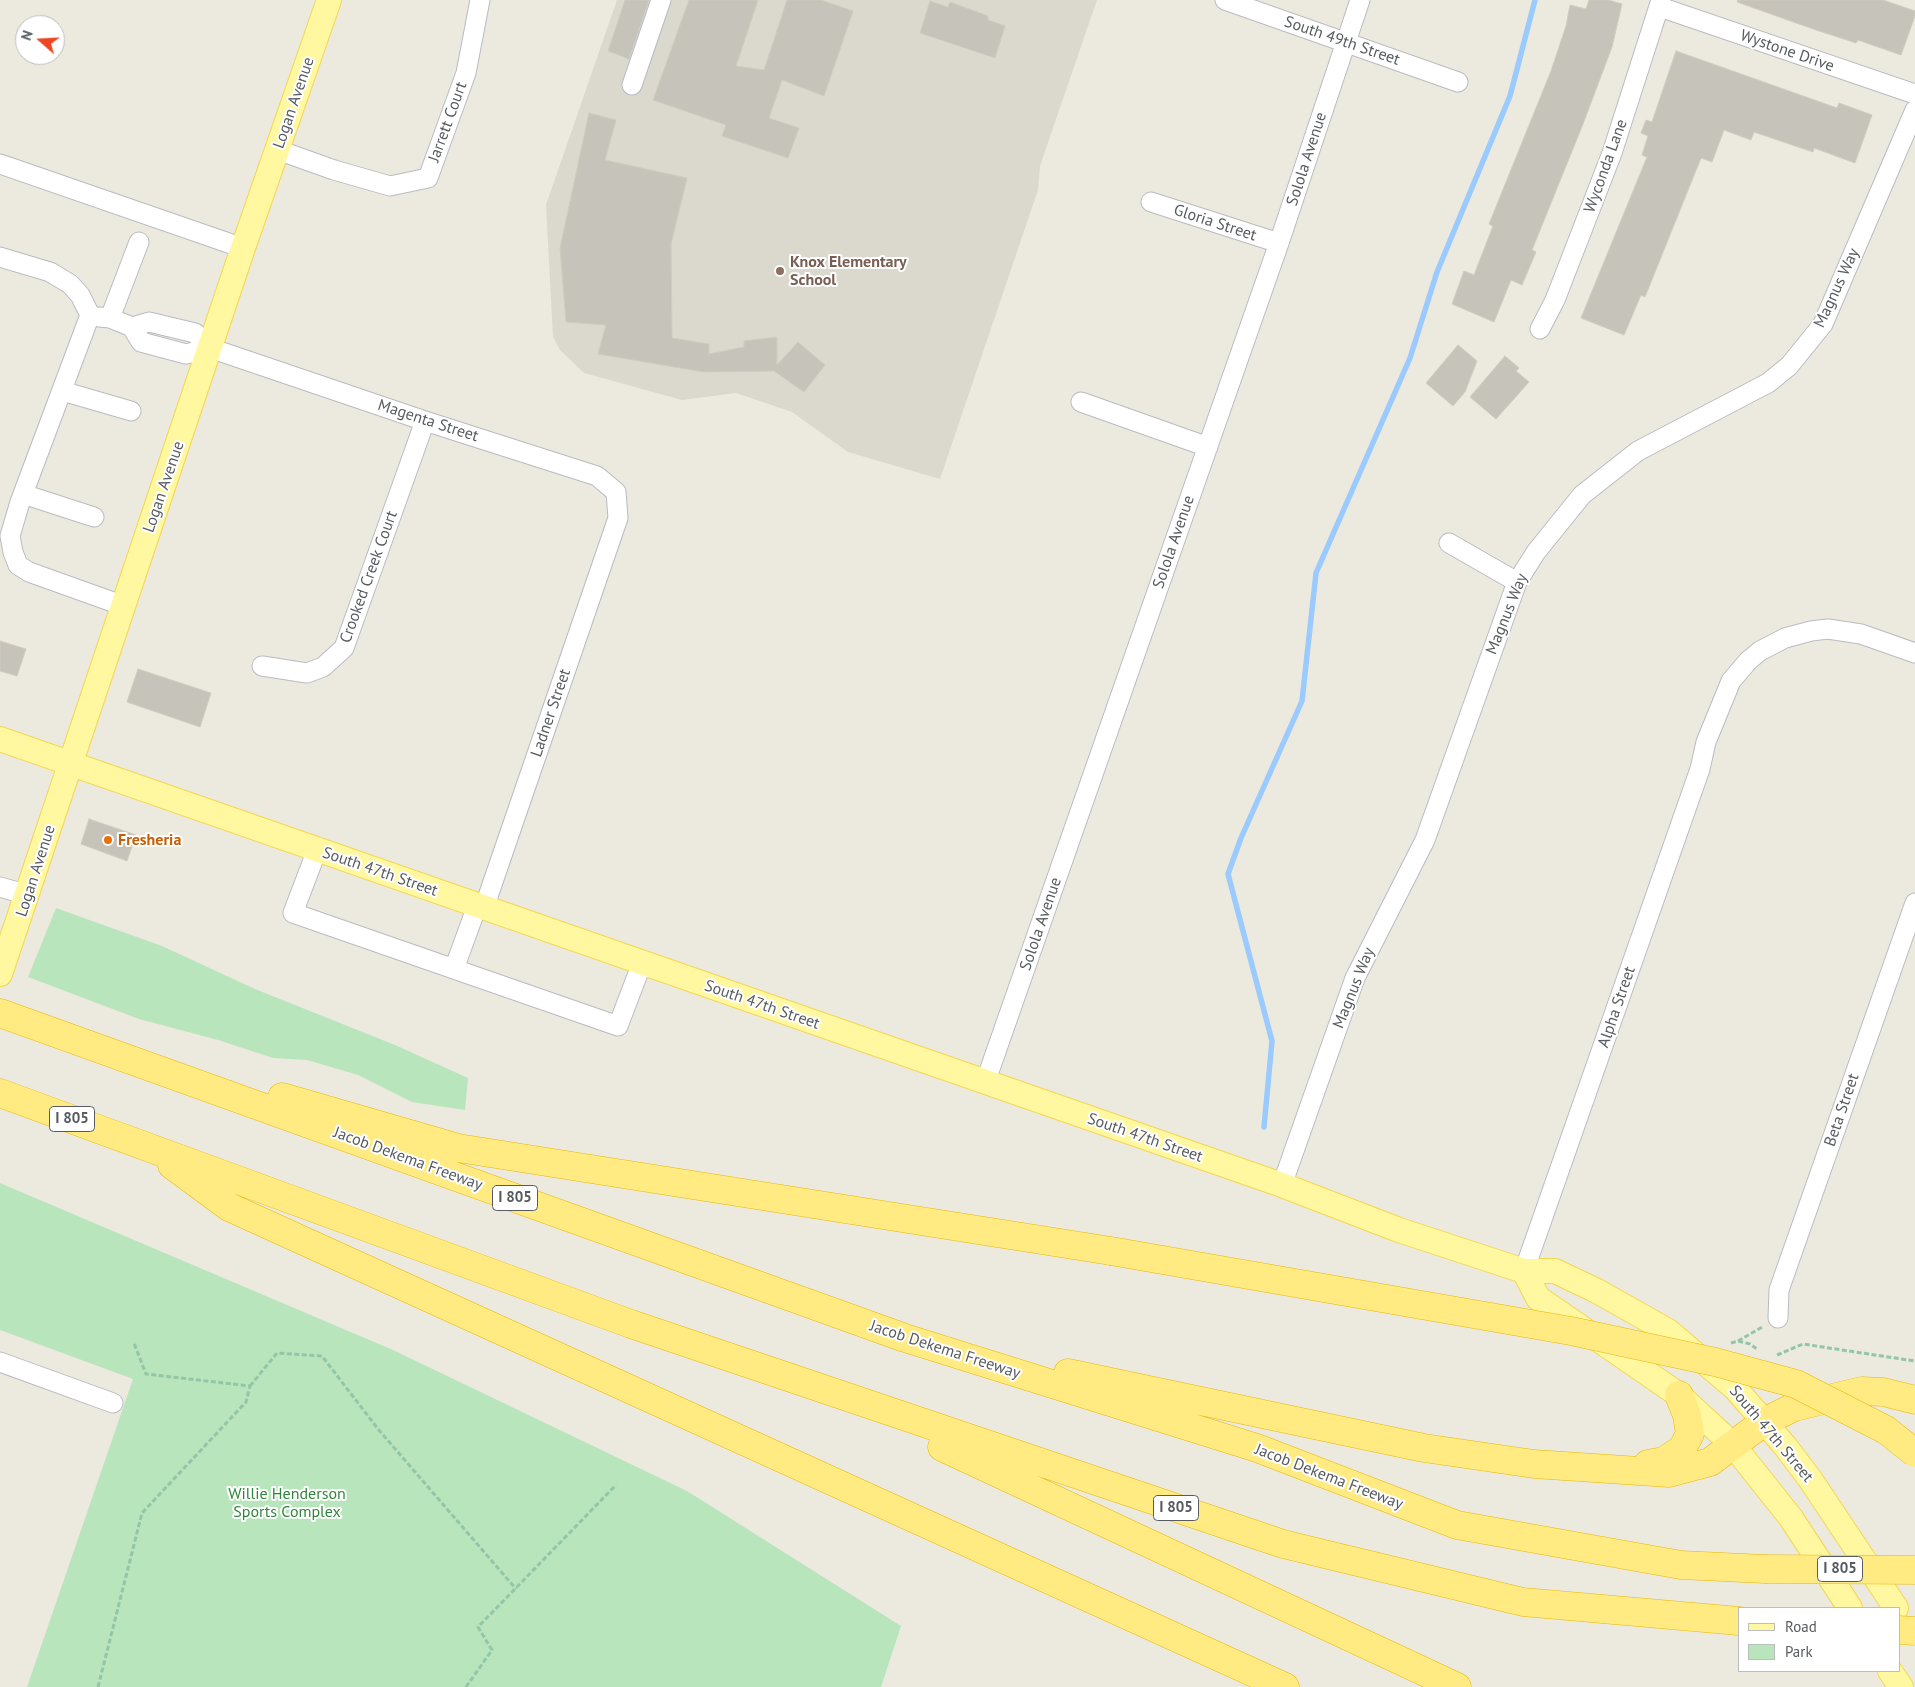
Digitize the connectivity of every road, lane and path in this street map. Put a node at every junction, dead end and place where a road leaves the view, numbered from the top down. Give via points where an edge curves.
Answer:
1 (329, 0) edge
2 (480, 0) edge
3 (661, 0) edge
4 (1225, 0) edge
5 (1360, 0) edge
6 (1661, 4) edge
7 (1346, 42) junction
8 (1458, 82) dead end
9 (632, 85) dead end
10 (1915, 94) edge
11 (1915, 110) edge
12 (278, 150) junction
13 (0, 164) edge
14 (1151, 202) dead end
15 (139, 242) dead end
16 (1279, 243) junction
17 (243, 248) junction
18 (0, 257) edge
19 (90, 315) junction
20 (110, 318) junction
21 (1540, 329) dead end
22 (210, 348) junction
23 (62, 391) junction
24 (1080, 402) dead end
25 (131, 411) dead end
26 (425, 421) junction
27 (1208, 447) junction
28 (23, 494) junction
29 (94, 517) dead end
30 (618, 518) joint
31 (1449, 543) dead end
32 (1518, 582) junction
33 (124, 606) junction
34 (1915, 653) edge
35 (262, 666) dead end
36 (0, 739) edge
37 (72, 764) junction
38 (317, 850) junction
39 (0, 886) edge
40 (28, 896) junction
41 (1915, 903) edge
42 (480, 907) junction
43 (642, 963) junction
44 (454, 969) junction
45 (0, 974) edge
46 (12, 1017) edge
47 (985, 1083) junction
48 (0, 1093) edge
49 (144, 1145) junction
50 (1282, 1185) junction
51 (1524, 1271) junction
52 (1778, 1318) joint
53 (631, 1324) junction
54 (905, 1338) junction
55 (1738, 1340) junction
56 (134, 1343) dead end
57 (1724, 1346) dead end
58 (1760, 1352) dead end
59 (1772, 1356) dead end
60 (1915, 1361) edge
61 (0, 1362) edge
62 (250, 1386) junction
63 (1679, 1395) junction
64 (1915, 1400) edge
65 (113, 1402) dead end
66 (1764, 1422) junction
67 (1733, 1445) junction
68 (1915, 1453) edge
69 (1618, 1471) junction
70 (616, 1486) dead end
71 (1915, 1570) edge
72 (516, 1588) junction
73 (1849, 1607) edge
74 (1895, 1607) edge
75 (1900, 1615) edge
76 (1738, 1621) edge
77 (1900, 1630) edge
78 (1915, 1631) edge
79 (1915, 1641) edge
80 (1891, 1672) edge
81 (98, 1687) edge
82 (466, 1687) edge
83 (1285, 1687) edge
84 (1457, 1687) edge
85 (1901, 1687) edge

1 - 12 main road, Logan Avenue
2 - 12 street, Jarrett Court via 466,73 428,178 390,186
3 - 9 street
4 - 7 street, South 49th Street
5 - 7 street, Solola Avenue
6 - 10 street, Wystone Drive
6 - 21 street, Wyconda Lane via 1612,153 1555,300
7 - 8 street, South 49th Street
7 - 16 street, Solola Avenue
11 - 32 street, Magnus Way via 1823,324 1789,366 1768,383 1638,451 1581,495 1536,552
12 - 17 main road, Logan Avenue
13 - 17 street
14 - 16 street, Gloria Street
15 - 20 street
16 - 27 street, Solola Avenue
17 - 22 main road, Logan Avenue
18 - 19 street via 50,272 70,284
19 - 20 street
19 - 23 street
20 - 22 street via 132,327 141,342 186,354
22 - 26 street, Magenta Street
22 - 33 main road, Logan Avenue
23 - 25 street
23 - 28 street
24 - 27 street
26 - 30 street, Magenta Street via 597,476 616,492
26 - 35 street, Crooked Creek Court via 344,648 323,667 307,672
27 - 47 street, Solola Avenue
28 - 29 street
28 - 33 street via 10,536 18,565 29,572
30 - 42 street, Ladner Street
31 - 32 street
32 - 50 street, Magnus Way via 1425,840 1355,978
33 - 37 main road, Logan Avenue
34 - 51 street, Alpha Street via 1845,630 1811,631 1785,638 1760,652 1737,672 1726,690 1706,742 1697,777
36 - 37 main road, South 47th Street
37 - 38 main road, South 47th Street
37 - 40 main road, Logan Avenue
38 - 42 main road, South 47th Street
38 - 44 street via 293,913
39 - 40 street
40 - 45 main road, Logan Avenue
41 - 52 street, Beta Street via 1779,1290
42 - 43 main road, South 47th Street
42 - 44 street, Ladner Street
43 - 44 street via 618,1026
43 - 47 main road, South 47th Street
46 - 54 highway, Jacob Dekema Freeway / I 805
46 - 68 highway, bridge via 458,1148 1111,1251 1571,1331 1715,1362 1796,1384 1886,1430
47 - 50 main road, South 47th Street
48 - 49 highway, I 805
49 - 53 highway, I 805
49 - 83 highway via 229,1207
50 - 51 main road, South 47th Street via 1399,1230
51 - 63 main road via 1538,1298
51 - 66 main road, South 47th Street via 1555,1271 1668,1331 1735,1388
52 - 55 path
53 - 76 highway, I 805 via 1282,1544 1523,1602
53 - 84 highway via 968,1457
54 - 69 highway via 1424,1448 1534,1464
54 - 71 highway, Jacob Dekema Freeway / I 805, bridge via 1257,1448 1457,1525 1680,1565
55 - 57 path
55 - 58 path
56 - 62 path via 146,1374
59 - 60 path via 1803,1344
61 - 65 street
62 - 72 path via 277,1353 322,1356 378,1429
62 - 81 path via 246,1402 142,1513
63 - 67 main road
63 - 69 highway via 1690,1434 1682,1449 1664,1461
64 - 66 highway via 1883,1392 1862,1391 1794,1407
66 - 67 highway
66 - 74 main road, South 47th Street via 1810,1479
67 - 69 highway via 1710,1462 1669,1473
67 - 73 main road via 1791,1518
70 - 72 path
72 - 82 path via 478,1627 492,1650
75 - 79 main road
77 - 78 highway, bridge
80 - 85 main road

